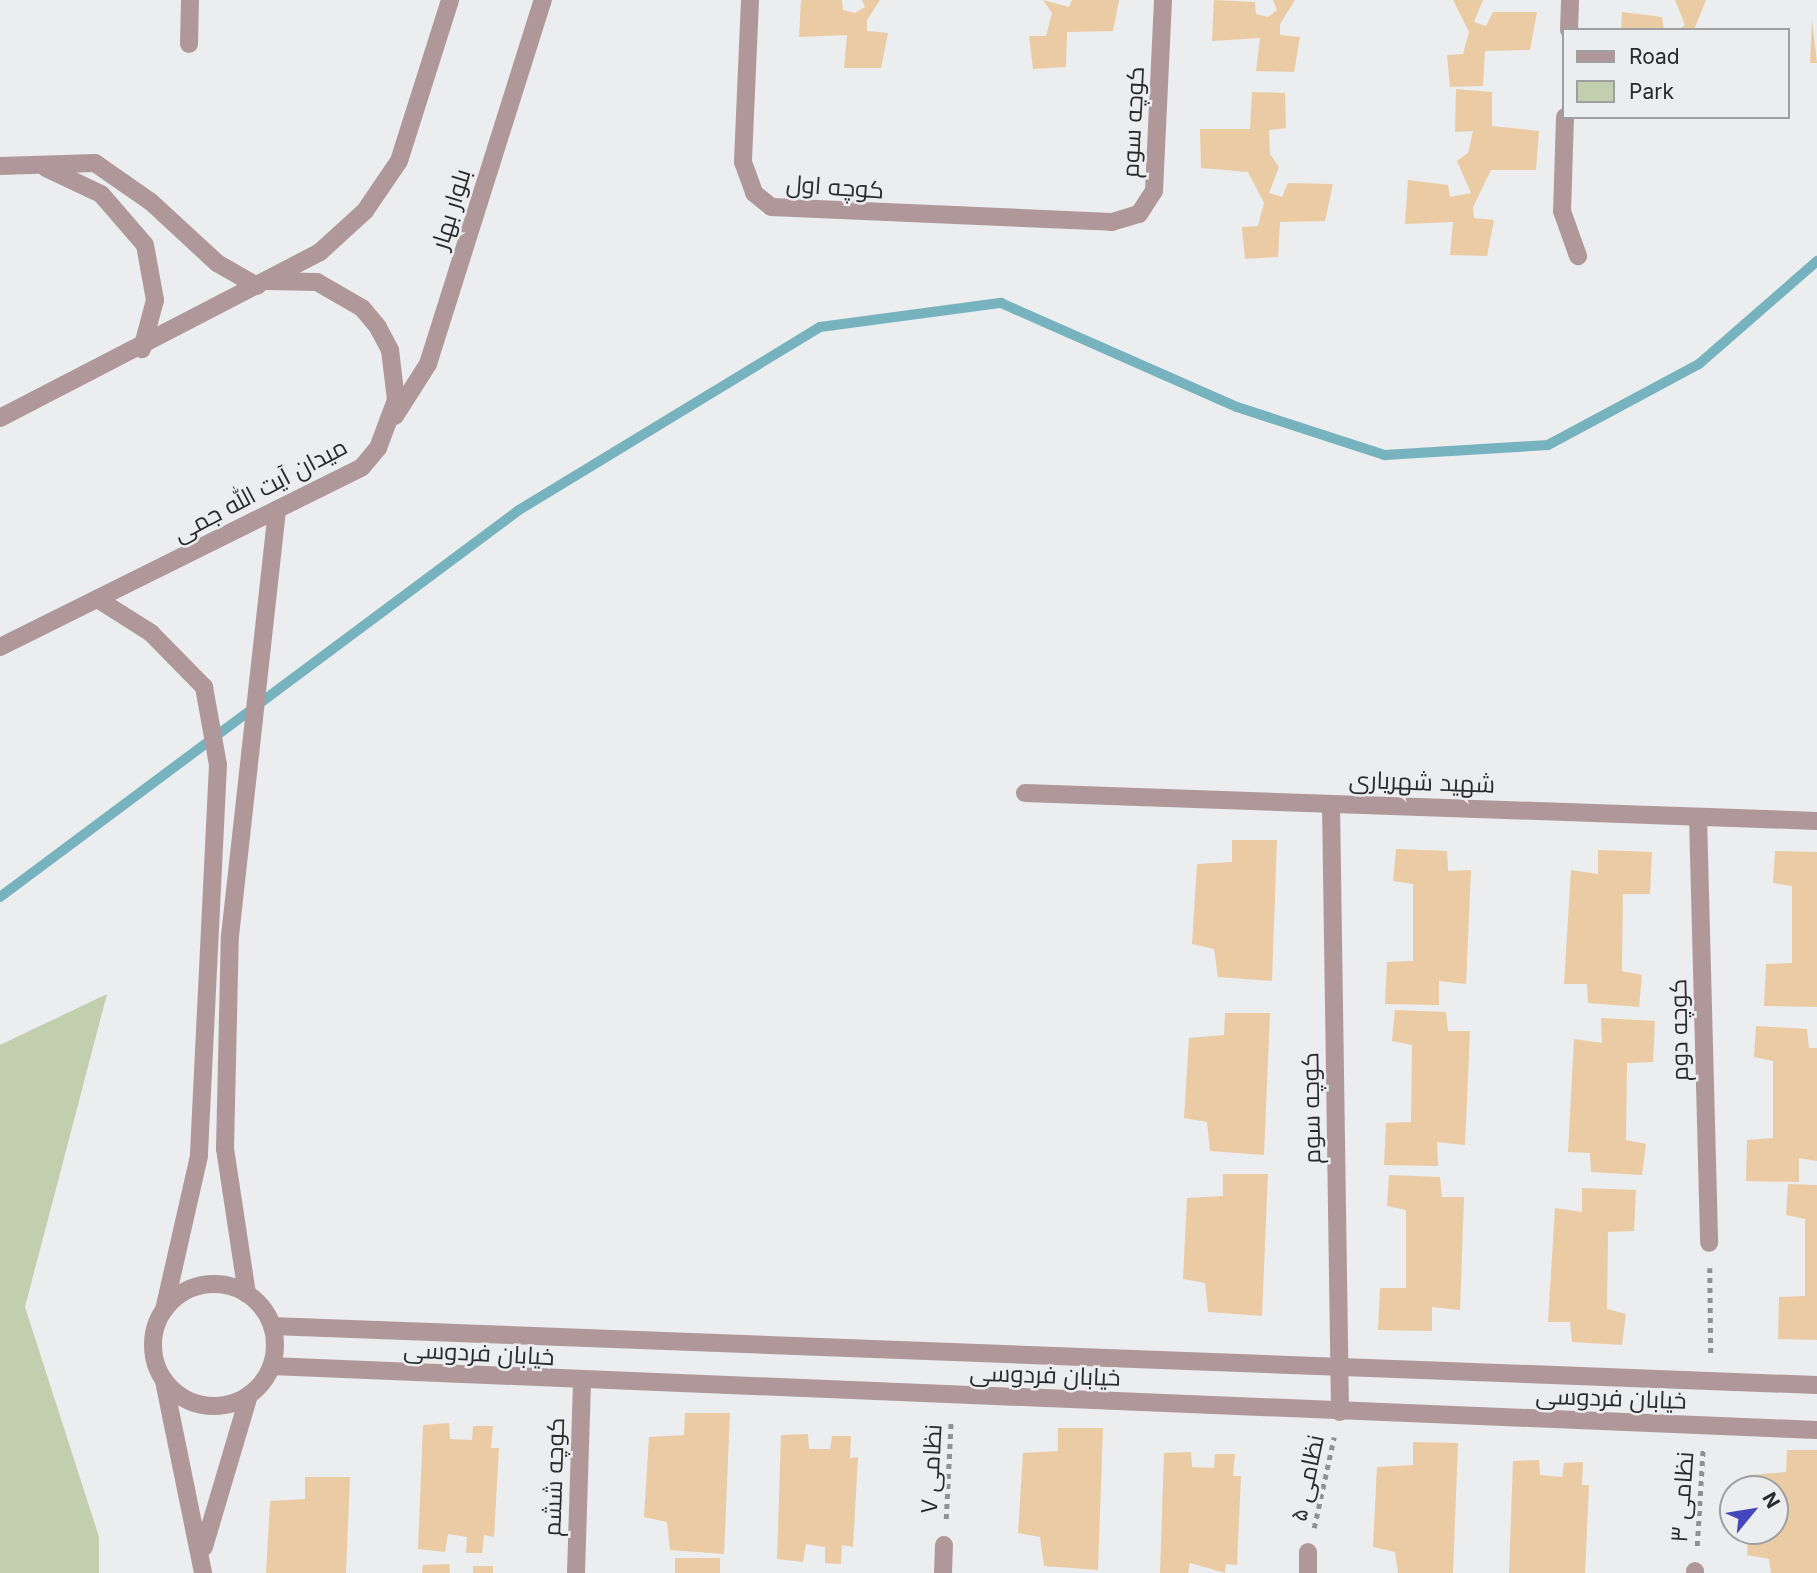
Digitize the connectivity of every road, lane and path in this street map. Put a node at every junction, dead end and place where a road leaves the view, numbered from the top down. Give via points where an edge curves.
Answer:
1 (190, 0) edge
2 (450, 0) edge
3 (543, 0) edge
4 (750, 0) edge
5 (1163, 0) edge
6 (1570, 0) edge
7 (1569, 28) edge
8 (189, 44) dead end
9 (1565, 119) edge
10 (0, 166) edge
11 (46, 168) junction
12 (1112, 222) joint
13 (1578, 256) dead end
14 (262, 283) junction
15 (142, 349) junction
16 (0, 418) edge
17 (390, 425) junction
18 (277, 510) junction
19 (99, 600) junction
20 (0, 647) edge
21 (1025, 793) dead end
22 (1331, 804) junction
23 (1698, 817) junction
24 (1817, 821) edge
25 (1709, 1243) joint
26 (247, 1294) junction
27 (164, 1310) junction
28 (272, 1326) junction
29 (271, 1366) junction
30 (1339, 1366) junction
31 (164, 1380) junction
32 (1711, 1380) junction
33 (582, 1383) junction
34 (1817, 1385) edge
35 (249, 1395) junction
36 (953, 1396) junction
37 (1340, 1412) junction
38 (1704, 1426) junction
39 (1817, 1430) edge
40 (944, 1545) joint
41 (203, 1551) junction
42 (1308, 1552) joint
43 (1695, 1572) edge
44 (203, 1573) edge
45 (576, 1573) edge
46 (943, 1573) edge
47 (1308, 1573) edge

1 - 8 street
2 - 14 street via 399,161 365,211 320,252
3 - 17 street, بلوار بهار via 428,364
4 - 12 street, کوچه اول via 743,162 754,193 771,207
5 - 12 street, کوچه سوم via 1154,191 1139,214
6 - 7 street
9 - 13 street via 1562,211
10 - 11 street
11 - 14 street via 95,163 151,202 217,263
11 - 15 street via 101,194 145,245 155,300
14 - 15 street
14 - 17 street, میدان آیت الله جمی via 317,282 351,300 378,327 396,375
15 - 16 street
17 - 18 street, میدان آیت الله جمی via 362,467
18 - 19 street, میدان آیت الله جمی
18 - 26 street via 230,936 225,1149
19 - 20 street, میدان آیت الله جمی
19 - 27 street via 151,633 204,687 218,765 199,1156
21 - 22 street, شهید شهریاری
22 - 23 street, شهید شهریاری
22 - 30 street, کوچه سوم
23 - 24 street, شهید شهریاری
23 - 25 street, کوچه دوم
25 - 32 path
26 - 27 street via 203,1285
26 - 28 street
27 - 31 street via 153,1352
28 - 29 street
28 - 30 street, خیابان فردوسی
29 - 33 street, خیابان فردوسی
29 - 35 street
30 - 32 street, خیابان فردوسی
30 - 37 street, کوچه سوم
31 - 35 street via 203,1405
31 - 41 street
32 - 34 street, خیابان فردوسی
33 - 36 street, خیابان فردوسی
33 - 45 street, کوچه ششم
35 - 41 street
36 - 37 street, خیابان فردوسی
36 - 40 path, نظامی ۷
37 - 38 street, خیابان فردوسی
37 - 42 path, نظامی ۵
38 - 39 street, خیابان فردوسی
38 - 43 path, نظامی ۳
40 - 46 street
41 - 44 street
42 - 47 street

